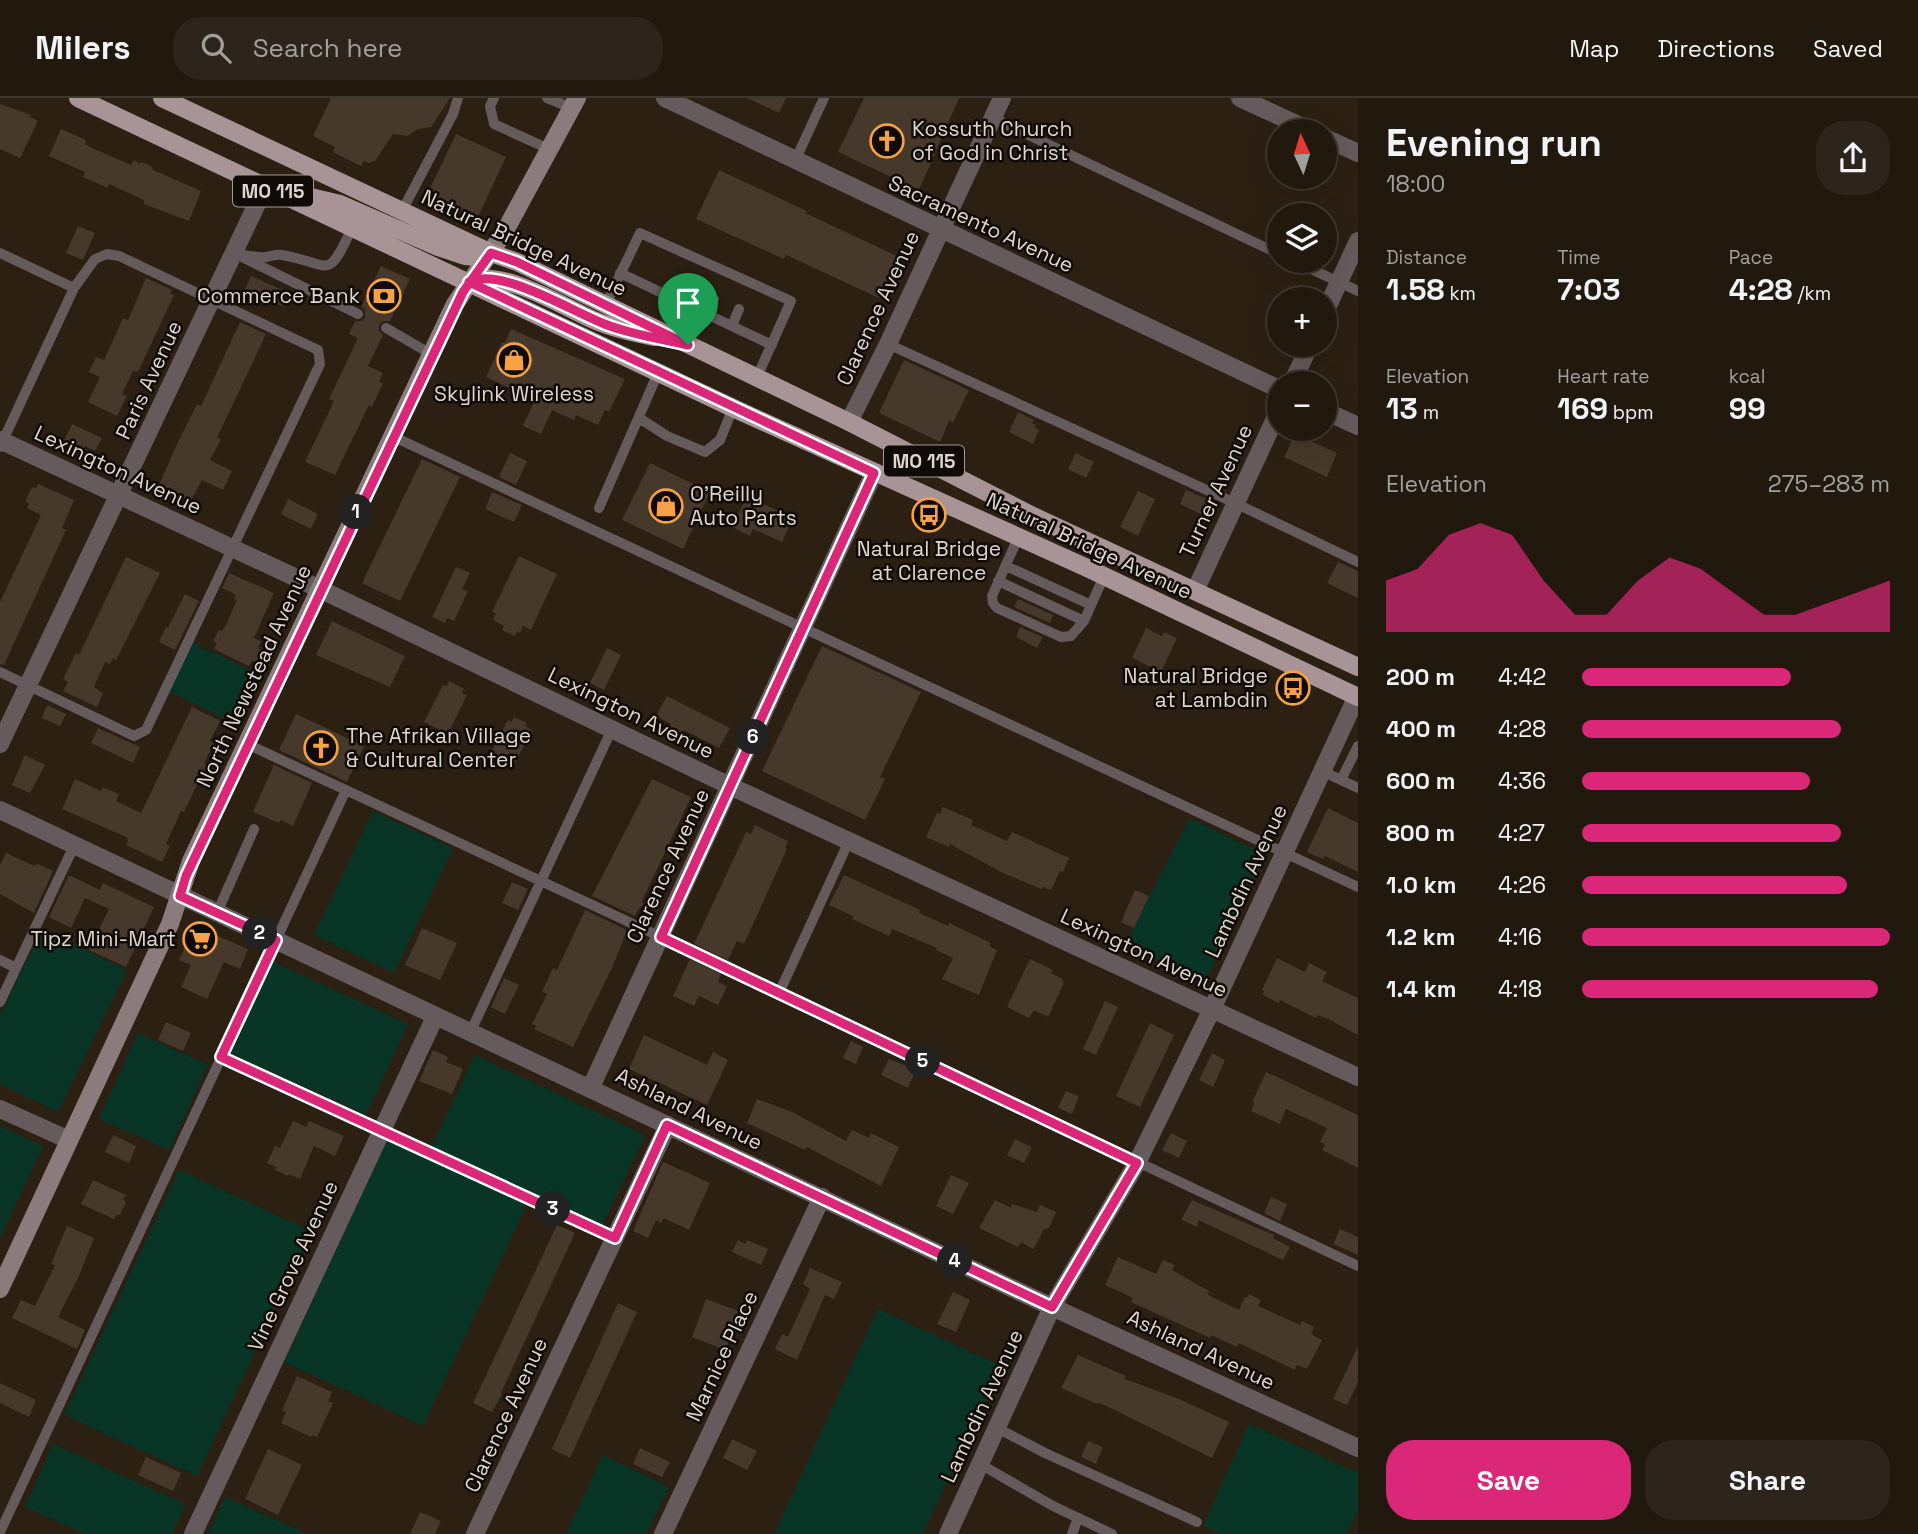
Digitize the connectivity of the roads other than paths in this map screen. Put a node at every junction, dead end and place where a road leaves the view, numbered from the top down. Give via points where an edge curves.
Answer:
1 (78, 98) edge
2 (162, 98) edge
3 (458, 98) edge
4 (494, 98) edge
5 (547, 98) edge
6 (664, 98) edge
7 (824, 98) edge
8 (1002, 98) edge
9 (1240, 98) edge
10 (575, 103) edge
11 (993, 118) junction
12 (1285, 119) edge
13 (1337, 143) edge
14 (551, 150) junction
15 (1358, 153) edge
16 (795, 160) junction
17 (265, 187) junction
18 (402, 211) junction
19 (352, 228) junction
20 (940, 230) junction
21 (1358, 241) edge
22 (1267, 248) edge
23 (0, 253) edge
24 (234, 253) junction
25 (491, 253) junction
26 (620, 273) junction
27 (1320, 273) edge
28 (469, 282) junction
29 (1339, 282) junction
30 (692, 287) dead end
31 (1337, 287) edge
32 (74, 288) junction
33 (1358, 291) edge
34 (713, 299) dead end
35 (212, 300) junction
36 (685, 303) junction
37 (605, 306) junction
38 (739, 309) dead end
39 (358, 314) dead end
40 (707, 314) junction
41 (732, 326) junction
42 (386, 328) dead end
43 (888, 344) junction
44 (688, 345) junction
45 (772, 345) junction
46 (431, 354) junction
47 (658, 373) junction
48 (757, 377) junction
49 (1267, 383) edge
50 (733, 408) junction
51 (1337, 416) edge
52 (639, 418) junction
53 (849, 422) junction
54 (1358, 426) edge
55 (1267, 435) edge
56 (392, 436) junction
57 (1, 443) edge
58 (874, 473) junction
59 (119, 496) junction
60 (1235, 503) junction
61 (599, 508) dead end
62 (1018, 538) junction
63 (233, 549) junction
64 (1358, 562) edge
65 (1006, 566) junction
66 (1104, 576) junction
67 (998, 581) junction
68 (320, 590) junction
69 (1195, 591) junction
70 (1091, 605) junction
71 (1084, 621) junction
72 (803, 630) junction
73 (1358, 667) edge
74 (0, 672) edge
75 (28, 686) junction
76 (1357, 697) edge
77 (612, 729) junction
78 (0, 744) edge
79 (247, 744) junction
80 (1358, 746) edge
81 (1322, 771) junction
82 (1342, 780) junction
83 (730, 786) junction
84 (1358, 788) edge
85 (346, 790) junction
86 (0, 810) edge
87 (254, 829) dead end
88 (849, 841) junction
89 (74, 846) junction
90 (1284, 852) junction
91 (541, 881) junction
92 (1358, 887) edge
93 (180, 896) junction
94 (216, 913) junction
95 (661, 937) junction
96 (276, 940) junction
97 (0, 960) edge
98 (16, 968) junction
99 (779, 993) junction
100 (0, 1002) edge
101 (1212, 1009) junction
102 (435, 1017) junction
103 (470, 1032) junction
104 (221, 1057) junction
105 (1358, 1077) edge
106 (591, 1087) junction
107 (0, 1109) edge
108 (667, 1125) junction
109 (382, 1130) junction
110 (69, 1140) junction
111 (1137, 1163) junction
112 (822, 1197) junction
113 (615, 1238) junction
114 (1358, 1266) edge
115 (0, 1289) edge
116 (1052, 1307) junction
117 (996, 1428) junction
118 (1358, 1448) edge
119 (980, 1464) junction
120 (1078, 1518) junction
121 (1197, 1522) dead end
122 (0, 1532) edge
123 (193, 1534) edge
124 (475, 1534) edge
125 (663, 1534) edge
126 (947, 1534) edge
127 (1072, 1534) edge
128 (1112, 1534) edge

1 - 17 main road, Natural Bridge Avenue / MO 115
2 - 18 main road, Natural Bridge Avenue
3 - 18 lane
4 - 14 lane via 490,106 494,124
5 - 10 lane
6 - 16 street, Sacramento Avenue
7 - 16 lane
8 - 11 street, Clarence Avenue
9 - 12 street
10 - 14 street, North Newstead Avenue
11 - 20 street, Clarence Avenue
11 - 22 lane
13 - 15 street
14 - 25 street, North Newstead Avenue
16 - 20 street, Sacramento Avenue
17 - 19 main road, Natural Bridge Avenue / MO 115
17 - 24 street, Paris Avenue
17 - 25 main road via 340,204 465,256
18 - 25 main road, Natural Bridge Avenue
19 - 24 lane via 329,266 284,255
19 - 28 main road, Natural Bridge Avenue / MO 115
20 - 43 street, Clarence Avenue
20 - 49 street, Sacramento Avenue
21 - 29 street
23 - 32 lane
24 - 35 street, Paris Avenue
24 - 39 lane
25 - 28 street, North Newstead Avenue
25 - 37 main road, Natural Bridge Avenue / MO 115
26 - 36 lane
26 - 37 lane
26 - 45 lane via 640,233 749,288 791,301
27 - 29 lane
28 - 44 main road via 484,278 506,281 609,326
28 - 46 street, North Newstead Avenue
28 - 47 main road, Natural Bridge Avenue
29 - 31 street
29 - 33 lane
30 - 36 lane
32 - 35 lane via 95,259 107,254
32 - 57 lane
34 - 40 lane
35 - 59 street, Paris Avenue
35 - 63 lane via 318,350 320,365
36 - 40 lane
37 - 44 main road, Natural Bridge Avenue / MO 115
38 - 41 lane
40 - 41 lane
41 - 45 lane
42 - 46 lane
43 - 53 street, Clarence Avenue
43 - 60 lane
44 - 48 main road, Natural Bridge Avenue / MO 115
45 - 48 lane
46 - 56 street, North Newstead Avenue
47 - 50 main road, Natural Bridge Avenue
47 - 52 lane
48 - 53 main road, Natural Bridge Avenue / MO 115
50 - 52 lane via 720,440 705,452
50 - 58 main road, Natural Bridge Avenue
51 - 54 street
52 - 61 lane
53 - 69 main road, Natural Bridge Avenue / MO 115 via 1033,516
55 - 60 street, Turner Avenue
56 - 68 street, North Newstead Avenue
56 - 72 lane
57 - 59 street, Lexington Avenue
58 - 62 main road, Natural Bridge Avenue
58 - 72 street, Clarence Avenue
59 - 63 street, Lexington Avenue
59 - 75 street, Paris Avenue
60 - 64 lane
60 - 69 street, Turner Avenue
62 - 65 lane
62 - 66 main road, Natural Bridge Avenue
63 - 68 street, Lexington Avenue
63 - 75 lane via 146,730 134,736
65 - 67 lane
65 - 70 lane
66 - 70 lane
66 - 76 main road, Natural Bridge Avenue
67 - 71 lane
67 - 71 lane via 992,596 997,608 1061,637 1071,636
68 - 77 street, Lexington Avenue
68 - 79 street, North Newstead Avenue
69 - 73 main road, Natural Bridge Avenue / MO 115
70 - 71 lane
72 - 83 street, Clarence Avenue
72 - 90 lane
74 - 75 lane
75 - 78 street, Paris Avenue
76 - 81 street, Lambdin Avenue
77 - 83 street, Lexington Avenue
77 - 91 lane
79 - 85 lane
79 - 93 street, North Newstead Avenue via 191,861
80 - 82 lane
81 - 82 lane
81 - 90 street, Lambdin Avenue
82 - 84 lane
83 - 88 street, Lexington Avenue
83 - 95 street, Clarence Avenue
85 - 91 lane
85 - 96 lane
86 - 89 street, Ashland Avenue
87 - 94 lane
88 - 99 lane
88 - 101 street, Lexington Avenue
89 - 93 street, Ashland Avenue
89 - 98 lane
90 - 92 lane
90 - 101 street, Lambdin Avenue
91 - 95 lane
91 - 103 lane
93 - 94 street, Ashland Avenue
93 - 110 street, North Newstead Avenue
94 - 96 street, Ashland Avenue
95 - 99 lane
95 - 106 street, Clarence Avenue
96 - 102 street, Ashland Avenue
96 - 104 lane
97 - 98 lane
98 - 100 lane
99 - 111 lane
101 - 105 street, Lexington Avenue
101 - 111 street, Lambdin Avenue
102 - 103 street, Ashland Avenue
102 - 109 street, Vine Grove Avenue
103 - 106 street, Ashland Avenue
104 - 109 lane
104 - 122 lane
106 - 108 street, Ashland Avenue
107 - 110 street
108 - 112 street, Ashland Avenue
108 - 113 street, Clarence Avenue
109 - 113 lane
109 - 123 street, Vine Grove Avenue
110 - 115 street, North Newstead Avenue
111 - 114 lane
111 - 116 street, Lambdin Avenue
112 - 116 street, Ashland Avenue
112 - 125 street, Marnice Place
113 - 124 street, Clarence Avenue
116 - 117 street, Lambdin Avenue
116 - 118 street, Ashland Avenue
117 - 119 street, Lambdin Avenue
117 - 121 lane
119 - 120 lane
119 - 126 street, Lambdin Avenue
120 - 127 lane
120 - 128 lane

